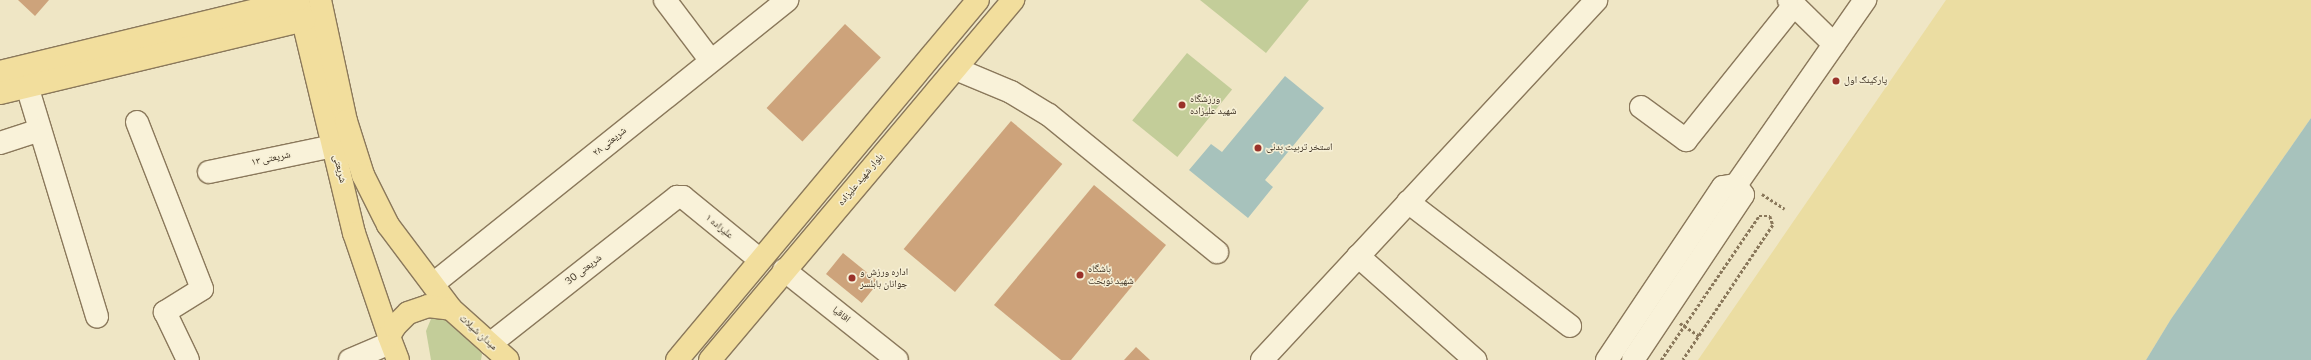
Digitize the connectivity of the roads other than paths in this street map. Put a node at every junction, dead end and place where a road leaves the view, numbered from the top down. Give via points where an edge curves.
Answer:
1 (320, 0) edge
2 (665, 0) edge
3 (787, 0) edge
4 (978, 0) edge
5 (1013, 0) edge
6 (1596, 0) edge
7 (1865, 0) edge
8 (1791, 2) edge
9 (300, 7) edge
10 (1834, 44) junction
11 (711, 61) junction
12 (956, 68) junction
13 (0, 72) edge
14 (27, 86) junction
15 (0, 93) edge
16 (1641, 107) dead end
17 (137, 122) dead end
18 (40, 130) junction
19 (0, 143) edge
20 (333, 146) junction
21 (209, 172) dead end
22 (1736, 185) junction
23 (679, 196) joint
24 (1408, 202) junction
25 (1217, 252) dead end
26 (1358, 256) junction
27 (759, 259) junction
28 (784, 270) junction
29 (433, 284) junction
30 (451, 309) junction
31 (97, 317) dead end
32 (1570, 326) dead end
33 (1629, 328) junction
34 (1647, 339) junction
35 (392, 346) edge
36 (498, 354) edge
37 (188, 360) edge
38 (350, 360) edge
39 (677, 360) edge
40 (710, 360) edge
41 (897, 360) edge
42 (1262, 360) edge
43 (1475, 360) edge
44 (1608, 360) edge
45 (1633, 360) edge

1 - 29 main road, شریعتی via 346,121 363,175 388,226
2 - 11 street
3 - 11 street, شریعتی ۲۸
4 - 27 main road
5 - 12 main road, بلوار شهید علیزاده
6 - 24 street
7 - 10 street
8 - 10 street
8 - 16 street via 1686,140
9 - 13 main road
9 - 14 main road
9 - 20 main road, شریعتی
10 - 22 street
11 - 29 street, شریعتی ۲۸
12 - 25 street via 1011,92 1049,115
12 - 28 main road, بلوار شهید علیزاده
14 - 15 main road
14 - 18 street
17 - 37 street via 202,289 165,312
18 - 19 street
18 - 31 street
20 - 21 street, شریعتی ۱۳
20 - 35 main road, شریعتی via 354,233
22 - 33 street via 1723,186
22 - 34 street via 1743,196
23 - 27 street, علیزاده ۱
23 - 36 street, شریعتی 30
24 - 26 street
24 - 32 street
26 - 42 street
26 - 43 street
27 - 39 main road
28 - 40 main road, بلوار شهید علیزاده
28 - 41 street, اقاقیا
29 - 30 main road, شریعتی
30 - 35 main road, میدان شیلات via 420,307 408,313 395,326
30 - 36 main road, میدان شیلات
33 - 34 street
33 - 44 street
34 - 45 street
35 - 38 street

